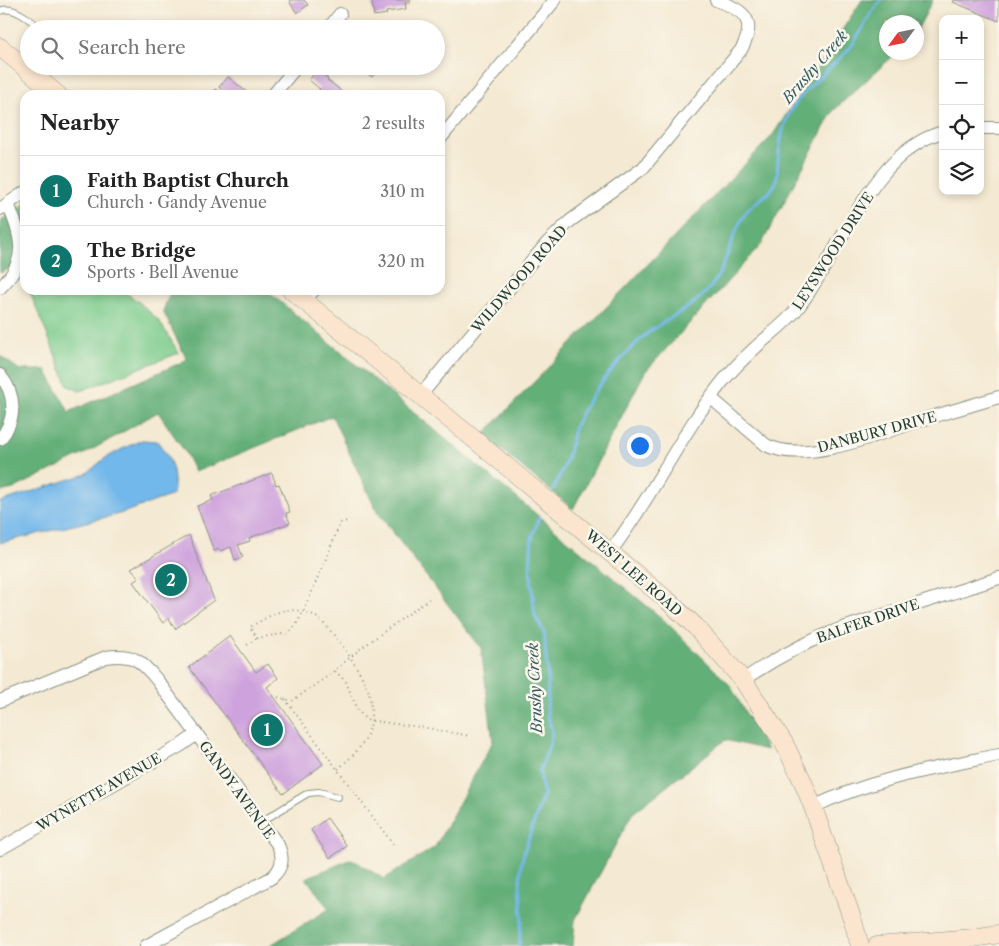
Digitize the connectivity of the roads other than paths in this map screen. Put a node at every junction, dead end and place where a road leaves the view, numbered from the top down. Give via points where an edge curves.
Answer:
1 (555, 0) edge
2 (716, 0) edge
3 (0, 11) edge
4 (340, 14) dead end
5 (27, 20) edge
6 (335, 20) edge
7 (0, 47) edge
8 (20, 61) edge
9 (37, 75) edge
10 (290, 75) edge
11 (53, 90) edge
12 (277, 90) edge
13 (984, 128) edge
14 (999, 128) edge
15 (445, 133) edge
16 (939, 133) edge
17 (20, 196) edge
18 (4, 207) edge
19 (20, 244) edge
20 (20, 254) edge
21 (0, 288) edge
22 (304, 295) edge
23 (0, 375) edge
24 (420, 396) junction
25 (999, 397) edge
26 (711, 398) junction
27 (0, 439) edge
28 (610, 552) junction
29 (999, 578) edge
30 (743, 680) junction
31 (0, 701) edge
32 (196, 734) junction
33 (999, 754) edge
34 (338, 797) dead end
35 (813, 807) junction
36 (261, 822) junction
37 (0, 849) edge
38 (999, 934) edge
39 (146, 946) edge
40 (860, 946) edge
41 (877, 946) edge

1 - 15 street
2 - 24 street, WILDWOOD ROAD via 736,8 748,20 750,30 742,50 643,168 570,221 547,243
3 - 5 lane via 5,8 13,10
4 - 6 street
7 - 8 street
9 - 11 street
10 - 12 street
13 - 14 street
16 - 26 street, LEYSWOOD DRIVE via 916,142 888,168 796,310 740,362
17 - 18 street
18 - 19 street via 17,227
20 - 21 street via 17,267
22 - 24 street, WEST LEE ROAD
23 - 27 street via 9,388 12,404 11,420
24 - 28 street, WEST LEE ROAD
25 - 26 street, DANBURY DRIVE via 874,436 800,452 776,450 766,445
26 - 28 street, LEYSWOOD DRIVE
28 - 30 street, WEST LEE ROAD via 694,626
29 - 30 street, BALFER DRIVE via 824,635 793,649
30 - 35 street, WEST LEE ROAD via 784,743
31 - 32 street, GANDY AVENUE via 106,657 124,655 141,662 149,670
32 - 36 street, GANDY AVENUE
32 - 37 street, WYNETTE AVENUE
33 - 35 street via 875,782
34 - 36 lane via 308,793
35 - 40 street, WEST LEE ROAD
36 - 39 street, GANDY AVENUE via 280,850 281,869 264,882
38 - 41 street

